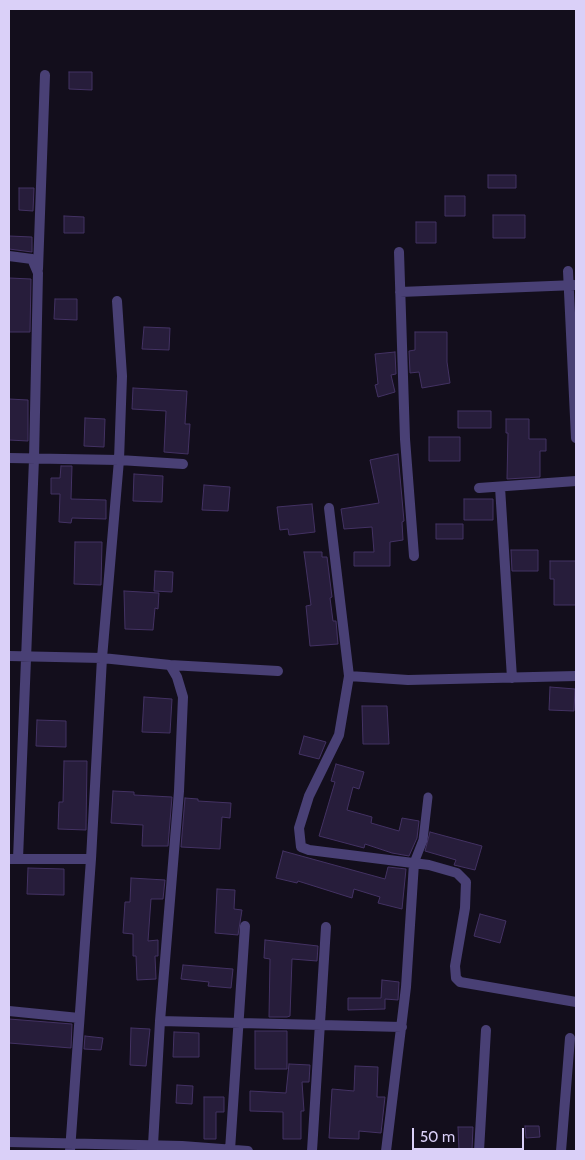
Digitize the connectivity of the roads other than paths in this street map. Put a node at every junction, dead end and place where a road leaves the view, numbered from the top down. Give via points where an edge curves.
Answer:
1 (45, 75) dead end
2 (399, 252) dead end
3 (9, 256) edge
4 (568, 271) dead end
5 (38, 273) junction
6 (573, 285) edge
7 (400, 292) junction
8 (116, 301) dead end
9 (576, 438) edge
10 (9, 458) edge
11 (34, 459) junction
12 (119, 460) junction
13 (183, 464) dead end
14 (576, 481) edge
15 (500, 487) junction
16 (479, 488) dead end
17 (329, 508) dead end
18 (414, 556) dead end
19 (9, 656) edge
20 (24, 657) junction
21 (102, 658) junction
22 (170, 665) junction
23 (278, 670) dead end
24 (349, 676) junction
25 (576, 676) edge
26 (512, 678) junction
27 (428, 797) dead end
28 (14, 859) edge
29 (91, 859) junction
30 (414, 863) junction
31 (245, 926) dead end
32 (326, 927) dead end
33 (576, 1002) edge
34 (9, 1012) edge
35 (79, 1018) junction
36 (160, 1020) junction
37 (239, 1023) junction
38 (321, 1026) junction
39 (402, 1027) junction
40 (486, 1030) dead end
41 (570, 1038) dead end
42 (9, 1142) edge
43 (153, 1145) junction
44 (70, 1148) edge
45 (182, 1148) edge
46 (230, 1150) junction
47 (247, 1151) edge
48 (312, 1151) edge
49 (386, 1151) edge
50 (479, 1151) edge
51 (561, 1151) edge

1 - 5 street
2 - 7 street
3 - 5 street via 32,259
4 - 6 street
5 - 11 street
6 - 7 street
6 - 9 street
7 - 18 street via 405,440
8 - 12 street via 122,376
10 - 11 street
11 - 12 street
11 - 20 street
12 - 13 street
12 - 21 street
14 - 15 street
15 - 16 street
15 - 26 street
17 - 24 street
19 - 20 street
20 - 21 street
20 - 28 street
21 - 22 street
21 - 29 street
22 - 23 street
22 - 36 street via 183,697 177,820
24 - 26 street via 408,680
24 - 30 street via 339,735 309,796 299,828 301,846 309,850
25 - 26 street
27 - 30 lane via 423,840
28 - 29 street
29 - 35 street
30 - 33 street via 457,872 466,882 455,966 456,978 460,982
30 - 39 street
31 - 37 street
32 - 38 street
34 - 35 street
35 - 44 street
36 - 37 street
36 - 43 street
37 - 38 street
37 - 46 street
38 - 39 street
38 - 48 street
39 - 49 street
40 - 50 street
41 - 51 street
42 - 44 street
43 - 44 street
43 - 45 street
45 - 46 street
46 - 47 street

